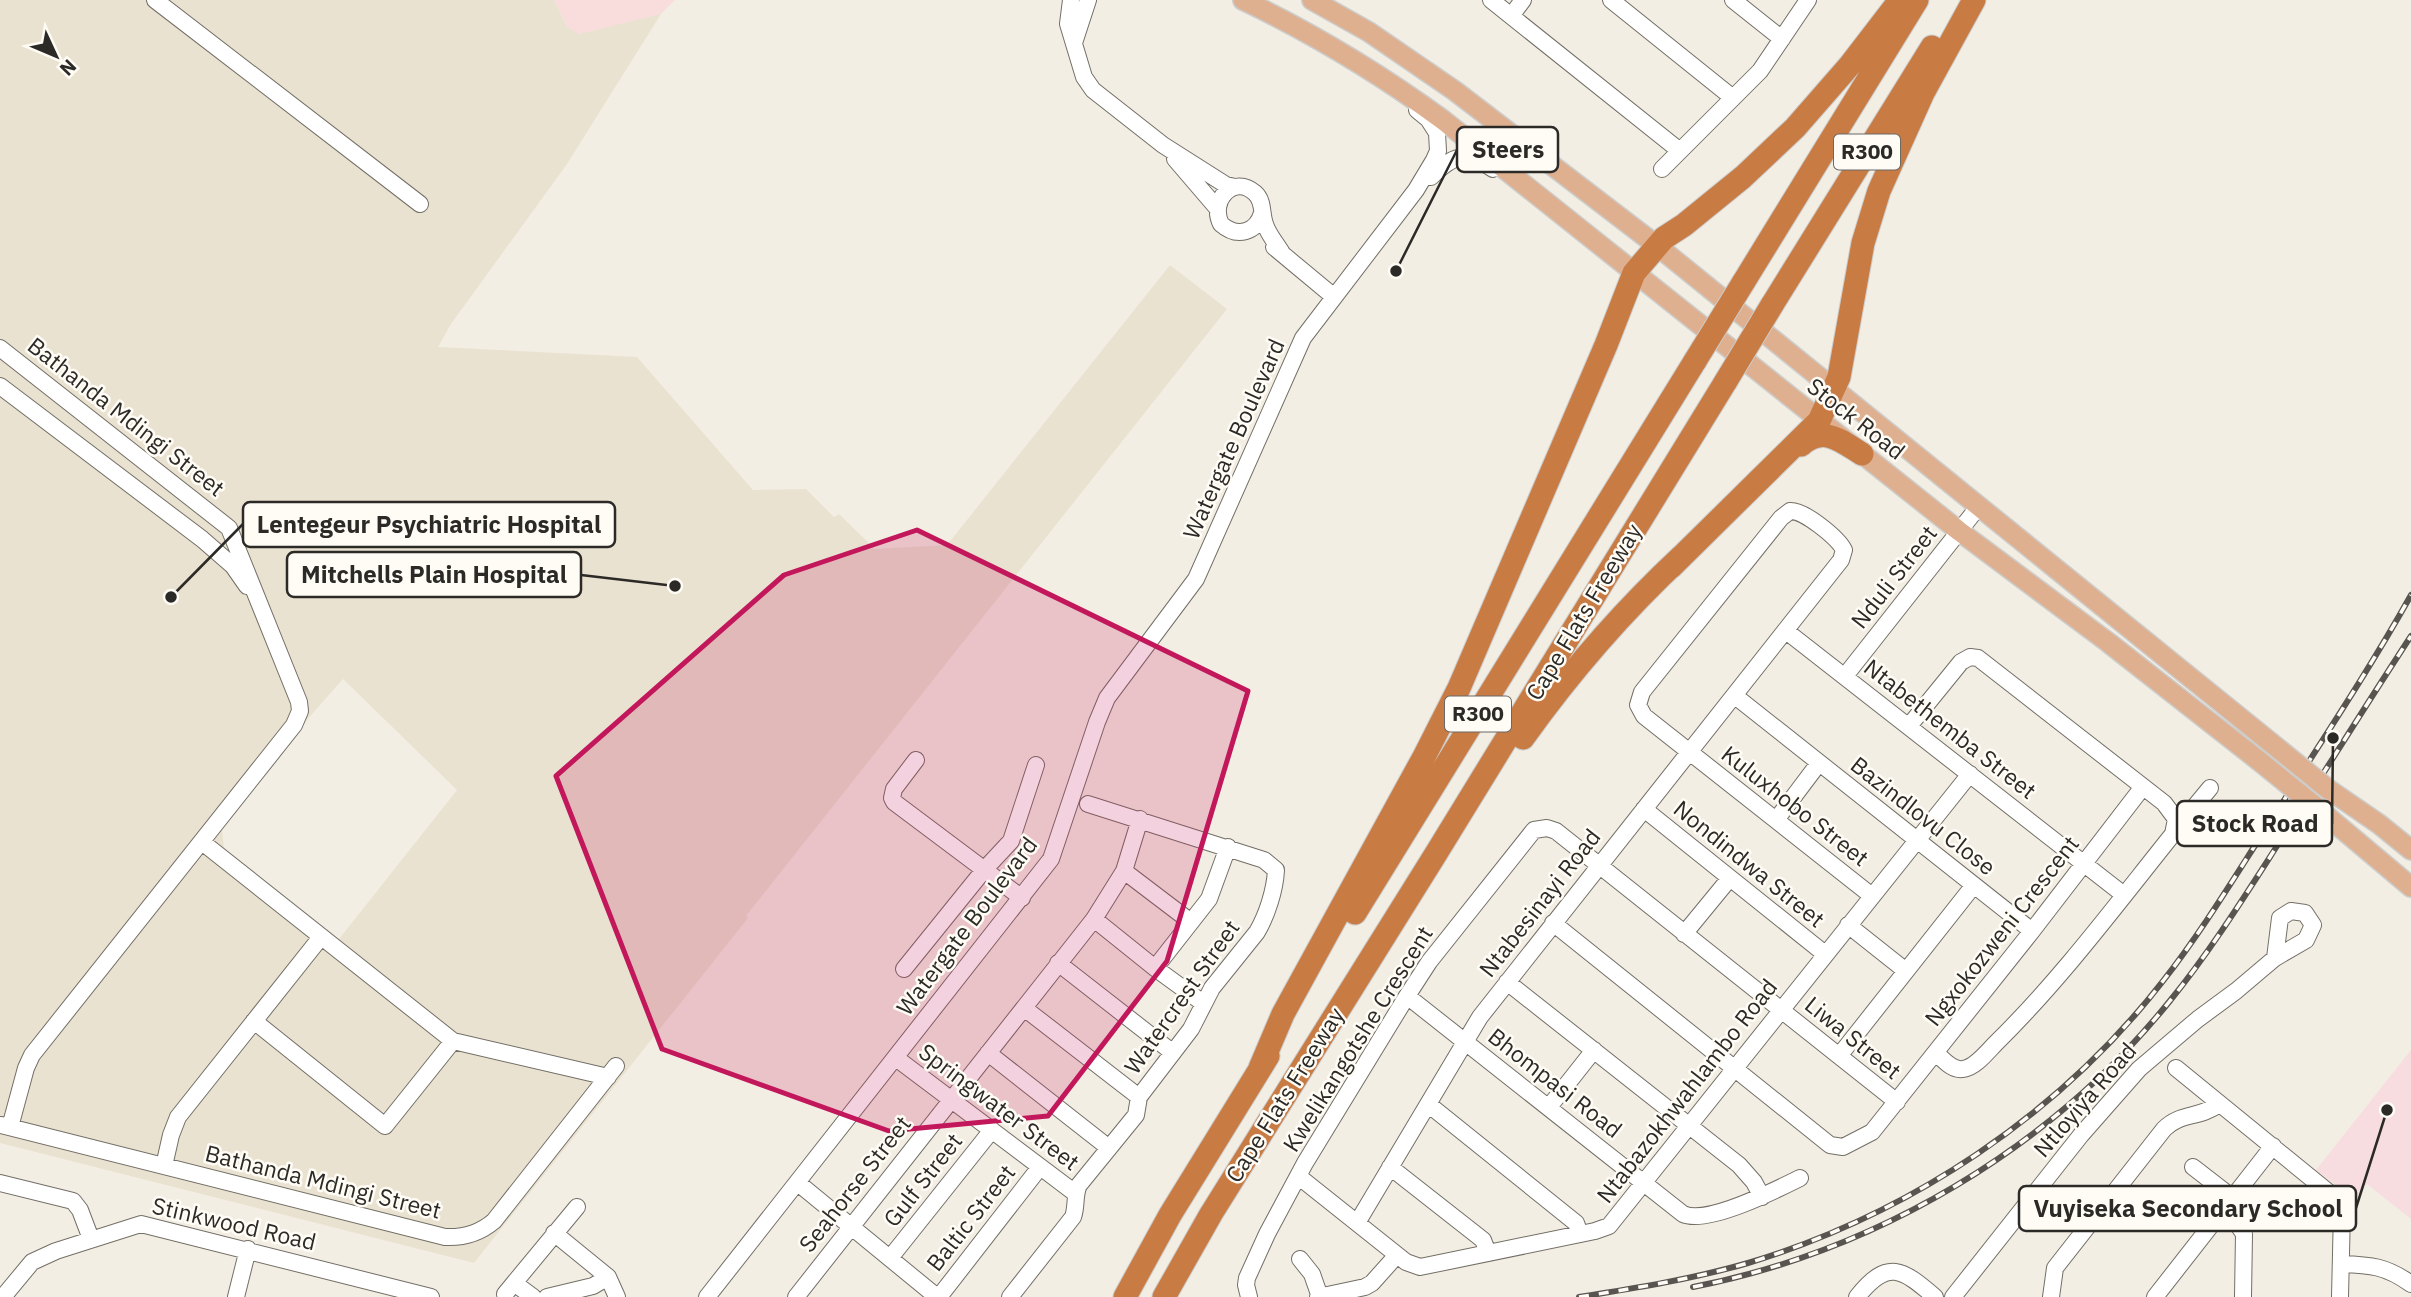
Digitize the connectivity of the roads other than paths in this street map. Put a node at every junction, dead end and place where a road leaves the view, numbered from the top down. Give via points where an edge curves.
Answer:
1 (155, 0) edge
2 (1071, 0) edge
3 (1088, 0) edge
4 (1243, 0) edge
5 (1312, 0) edge
6 (1491, 0) edge
7 (1523, 0) edge
8 (1611, 0) edge
9 (1734, 0) edge
10 (1808, 0) edge
11 (1900, 0) edge
12 (1917, 0) edge
13 (1961, 0) edge
14 (1974, 0) edge
15 (1511, 16) junction
16 (1782, 39) junction
17 (1074, 43) junction
18 (1382, 77) junction
19 (1733, 98) junction
20 (1163, 145) junction
21 (1680, 151) junction
22 (1662, 169) dead end
23 (1235, 187) junction
24 (1416, 190) junction
25 (420, 204) dead end
26 (1550, 207) junction
27 (1217, 208) junction
28 (1262, 213) junction
29 (1248, 231) junction
30 (1656, 245) junction
31 (1282, 253) junction
32 (1634, 273) junction
33 (1704, 285) junction
34 (1333, 296) junction
35 (0, 348) edge
36 (0, 386) edge
37 (1834, 391) junction
38 (1819, 421) junction
39 (1862, 454) junction
40 (1979, 506) junction
41 (1959, 531) junction
42 (1671, 567) junction
43 (256, 600) junction
44 (1786, 631) junction
45 (1845, 676) junction
46 (1735, 696) junction
47 (1909, 726) junction
48 (1690, 752) junction
49 (916, 760) dead end
50 (1819, 763) junction
51 (1036, 765) dead end
52 (1970, 774) junction
53 (2142, 788) junction
54 (2210, 788) dead end
55 (1088, 804) dead end
56 (1644, 808) junction
57 (1140, 819) junction
58 (2176, 819) junction
59 (1776, 820) junction
60 (1917, 840) junction
61 (202, 842) junction
62 (1228, 847) junction
63 (2411, 850) edge
64 (1437, 852) junction
65 (2084, 864) junction
66 (1599, 865) junction
67 (984, 870) junction
68 (1124, 871) junction
69 (1730, 878) junction
70 (1974, 886) junction
71 (2411, 887) edge
72 (2124, 895) junction
73 (1872, 896) junction
74 (1022, 898) junction
75 (1094, 919) junction
76 (1191, 922) junction
77 (1553, 923) junction
78 (1848, 925) junction
79 (2032, 931) junction
80 (1684, 934) junction
81 (321, 937) junction
82 (1825, 954) junction
83 (2275, 958) dead end
84 (1058, 963) junction
85 (1155, 968) junction
86 (904, 969) dead end
87 (1906, 971) junction
88 (1507, 982) junction
89 (1406, 996) junction
90 (1203, 1003) junction
91 (1024, 1008) junction
92 (1780, 1009) junction
93 (254, 1021) junction
94 (1465, 1040) junction
95 (453, 1041) junction
96 (1594, 1050) junction
97 (1172, 1052) junction
98 (988, 1053) junction
99 (1936, 1054) junction
100 (1839, 1056) junction
101 (896, 1058) junction
102 (1735, 1067) junction
103 (1260, 1068) junction
104 (2176, 1068) dead end
105 (1139, 1097) junction
106 (951, 1100) junction
107 (1897, 1102) junction
108 (1428, 1104) junction
109 (2219, 1104) junction
110 (1549, 1107) junction
111 (5, 1126) edge
112 (1689, 1126) junction
113 (992, 1130) junction
114 (2273, 1146) junction
115 (1109, 1148) junction
116 (163, 1166) junction
117 (1040, 1167) junction
118 (1390, 1167) junction
119 (2193, 1167) dead end
120 (1298, 1176) junction
121 (1800, 1178) dead end
122 (0, 1182) edge
123 (798, 1182) junction
124 (1643, 1182) junction
125 (1075, 1193) junction
126 (1762, 1197) junction
127 (2233, 1198) junction
128 (576, 1207) dead end
129 (2221, 1213) junction
130 (1357, 1223) junction
131 (852, 1225) junction
132 (554, 1233) junction
133 (1580, 1234) junction
134 (91, 1239) junction
135 (248, 1249) junction
136 (1488, 1253) junction
137 (1397, 1255) junction
138 (890, 1258) junction
139 (1300, 1259) dead end
140 (2341, 1264) junction
141 (608, 1277) junction
142 (2411, 1284) edge
143 (1014, 1296) edge
144 (3, 1297) edge
145 (236, 1297) edge
146 (431, 1297) edge
147 (533, 1297) edge
148 (547, 1297) edge
149 (617, 1297) edge
150 (707, 1297) edge
151 (796, 1297) edge
152 (938, 1297) edge
153 (1125, 1297) edge
154 (1164, 1297) edge
155 (1250, 1297) edge
156 (1319, 1297) edge
157 (1857, 1297) edge
158 (1935, 1297) edge
159 (1953, 1297) edge
160 (2051, 1297) edge
161 (2155, 1297) edge
162 (2243, 1297) edge
163 (2340, 1297) edge

1 - 25 street
2 - 17 street via 1068,24
3 - 17 street
4 - 18 main road, Stock Road via 1310,33
5 - 30 main road, Stock Road via 1455,90
6 - 15 street
7 - 15 street
8 - 19 street
9 - 16 street
10 - 16 street
11 - 30 highway via 1795,128
12 - 103 highway, Cape Flats Freeway / R300, bridge
13 - 64 highway, Cape Flats Freeway / R300, bridge
14 - 37 highway via 1923,93 1879,191 1863,243
15 - 21 street
16 - 19 street via 1760,71
17 - 20 street via 1084,77 1093,89
18 - 24 street, Watergate Boulevard via 1437,133 1438,151
18 - 26 main road, Stock Road
19 - 21 street
20 - 23 street
20 - 27 street
21 - 22 street
23 - 27 street via 1223,195
23 - 28 street via 1255,193
24 - 26 street, Watergate Boulevard via 1447,162 1471,157
24 - 34 street, Watergate Boulevard
26 - 32 main road, Stock Road
27 - 29 street via 1227,229
28 - 29 street
28 - 31 street
29 - 31 street
30 - 32 highway
30 - 33 main road, Stock Road
31 - 34 street
32 - 38 main road, Stock Road
32 - 103 highway via 1459,688 1283,1014
33 - 37 main road, Stock Road
33 - 38 main road via 1740,324 1819,393
34 - 74 street, Watergate Boulevard via 1298,346 1196,579 1107,698 1057,845
35 - 43 street, Bathanda Mdingi Street via 221,520 235,540
36 - 43 street, Bathanda Mdingi Street via 202,539 233,566
37 - 38 highway
37 - 40 main road, Stock Road
38 - 39 main road, Stock Road
38 - 42 highway
39 - 41 main road, Stock Road
39 - 42 highway via 1826,434 1808,439
40 - 41 street, Nduli Street
40 - 63 main road, Stock Road, bridge via 2270,743
41 - 45 street, Nduli Street
41 - 71 main road, Stock Road, bridge via 2109,643
42 - 64 highway via 1584,658 1462,828
43 - 61 street, Bathanda Mdingi Street via 299,702 299,716
44 - 45 street, Ntabethemba Street
44 - 46 street, Ntabesinayi Road
44 - 48 street, Kuluxhobo Street via 1844,550 1797,510 1781,518 1638,699 1644,716
45 - 47 street, Ntabethemba Street
46 - 48 street, Ntabesinayi Road
46 - 50 street, Bazindlovu Close
47 - 52 street, Ntabethemba Street
47 - 53 street via 1961,662 1979,658
48 - 56 street, Ntabesinayi Road
48 - 59 street, Kuluxhobo Street
49 - 67 street via 892,798
50 - 59 street, Bazindlovu Close
50 - 60 street, Bazindlovu Close
51 - 67 street via 1015,832
52 - 60 street, Ntabazokhwahlambo Road
52 - 65 street, Ntabethemba Street
53 - 58 street via 2164,803
53 - 65 street, Ngxokozweni Crescent
54 - 58 street via 2191,811
55 - 57 street, Watercrest Street
56 - 66 street, Ntabesinayi Road
56 - 69 street, Nondindwa Street
57 - 62 street, Watercrest Street
57 - 68 street
58 - 72 street via 2174,834
59 - 73 street, Kuluxhobo Street
60 - 70 street, Bazindlovu Close
60 - 73 street, Ntabazokhwahlambo Road
61 - 81 street, Bathanda Mdingi Street
61 - 111 street, Bathanda Mdingi Street via 32,1055
62 - 76 street via 1209,899
62 - 90 street, Watercrest Street via 1270,862 1275,879 1257,932
64 - 154 highway, Cape Flats Freeway / R300
65 - 72 street, Ntabethemba Street
65 - 79 street, Ngxokozweni Crescent
66 - 77 street, Ntabesinayi Road
66 - 80 street, Liwa Street
66 - 89 street, Kwelikangotshe Crescent via 1556,831 1534,830
67 - 74 street
67 - 86 street
68 - 75 street
68 - 76 street
69 - 80 street
69 - 82 street, Nondindwa Street
70 - 79 street, Bazindlovu Close
70 - 87 street
72 - 99 street via 2050,988 1983,1056 1962,1070
73 - 78 street, Ntabazokhwahlambo Road
74 - 101 street, Watergate Boulevard
75 - 84 street
75 - 85 street
76 - 85 street
77 - 88 street, Ntabesinayi Road
77 - 102 street
78 - 82 street, Ntabazokhwahlambo Road
78 - 87 street
79 - 99 street, Ngxokozweni Crescent
80 - 92 street, Liwa Street
81 - 93 street
81 - 95 street, Bathanda Mdingi Street
82 - 92 street, Ntabazokhwahlambo Road
83 - 159 street, Ntloyiya Road via 2139,1069
84 - 91 street
84 - 97 street
85 - 90 street
87 - 100 street
88 - 94 street, Ntabesinayi Road
88 - 96 street
89 - 94 street, Bhompasi Road
89 - 120 street, Kwelikangotshe Crescent
90 - 97 street, Watercrest Street via 1199,1017
91 - 98 street
91 - 105 street
92 - 100 street, Liwa Street
92 - 102 street, Ntabazokhwahlambo Road
93 - 95 street via 385,1126
93 - 116 street via 178,1117
94 - 108 street, Ntabesinayi Road
94 - 110 street, Bhompasi Road
95 - 116 street, Bathanda Mdingi Street via 612,1072 494,1220 480,1231 445,1237
96 - 110 street
96 - 112 street
97 - 105 street, Watercrest Street
98 - 106 street
98 - 115 street
99 - 107 street, Ngxokozweni Crescent
100 - 107 street, Liwa Street
101 - 106 street, Springwater Street
101 - 123 street, Watergate Boulevard
102 - 107 street, Ngxokozweni Crescent via 1837,1147 1872,1132
102 - 112 street, Ntabazokhwahlambo Road
103 - 153 highway, Cape Flats Freeway / R300
104 - 109 street
105 - 115 street, Watercrest Street via 1136,1115
106 - 113 street, Springwater Street
106 - 131 street, Seahorse Street
108 - 118 street, Ntabesinayi Road
108 - 133 street via 1576,1223
109 - 114 street
109 - 160 street via 2164,1129 2055,1268
110 - 124 street, Bhompasi Road
111 - 116 street, Bathanda Mdingi Street
112 - 124 street, Ntabazokhwahlambo Road
112 - 126 street via 1739,1165
113 - 117 street, Springwater Street
113 - 138 street, Gulf Street
114 - 127 street
114 - 140 street via 2339,1200
115 - 125 street, Watercrest Street
117 - 125 street, Springwater Street
117 - 152 street, Baltic Street
118 - 130 street, Ntabesinayi Road
118 - 136 street via 1482,1240
119 - 127 street
120 - 130 street, Kwelikangotshe Crescent
120 - 155 street via 1252,1267 1246,1285
121 - 126 street, Bhompasi Road
122 - 134 street via 73,1201
123 - 131 street
123 - 150 street, Watergate Boulevard
124 - 126 street, Bhompasi Road via 1690,1217
124 - 133 street, Ntabazokhwahlambo Road via 1609,1226
125 - 143 street, Watercrest Street via 1073,1217
127 - 129 street
128 - 132 street
129 - 161 street
129 - 162 street via 2244,1234
130 - 137 street, Ntabazokhwahlambo Road
131 - 138 street
131 - 151 street, Seahorse Street
132 - 141 street
132 - 147 street via 510,1288
133 - 136 street, Ntabazokhwahlambo Road
134 - 135 street, Stinkwood Road via 141,1224
134 - 144 street, Stinkwood Road via 32,1262
135 - 145 street
135 - 146 street, Stinkwood Road
136 - 137 street, Ntabazokhwahlambo Road via 1423,1267
137 - 156 street via 1365,1287
138 - 152 street
139 - 156 street via 1312,1274
140 - 142 street via 2385,1268
140 - 163 street
141 - 148 street via 593,1286
141 - 149 street
157 - 158 street via 1873,1279 1895,1272 1911,1276

